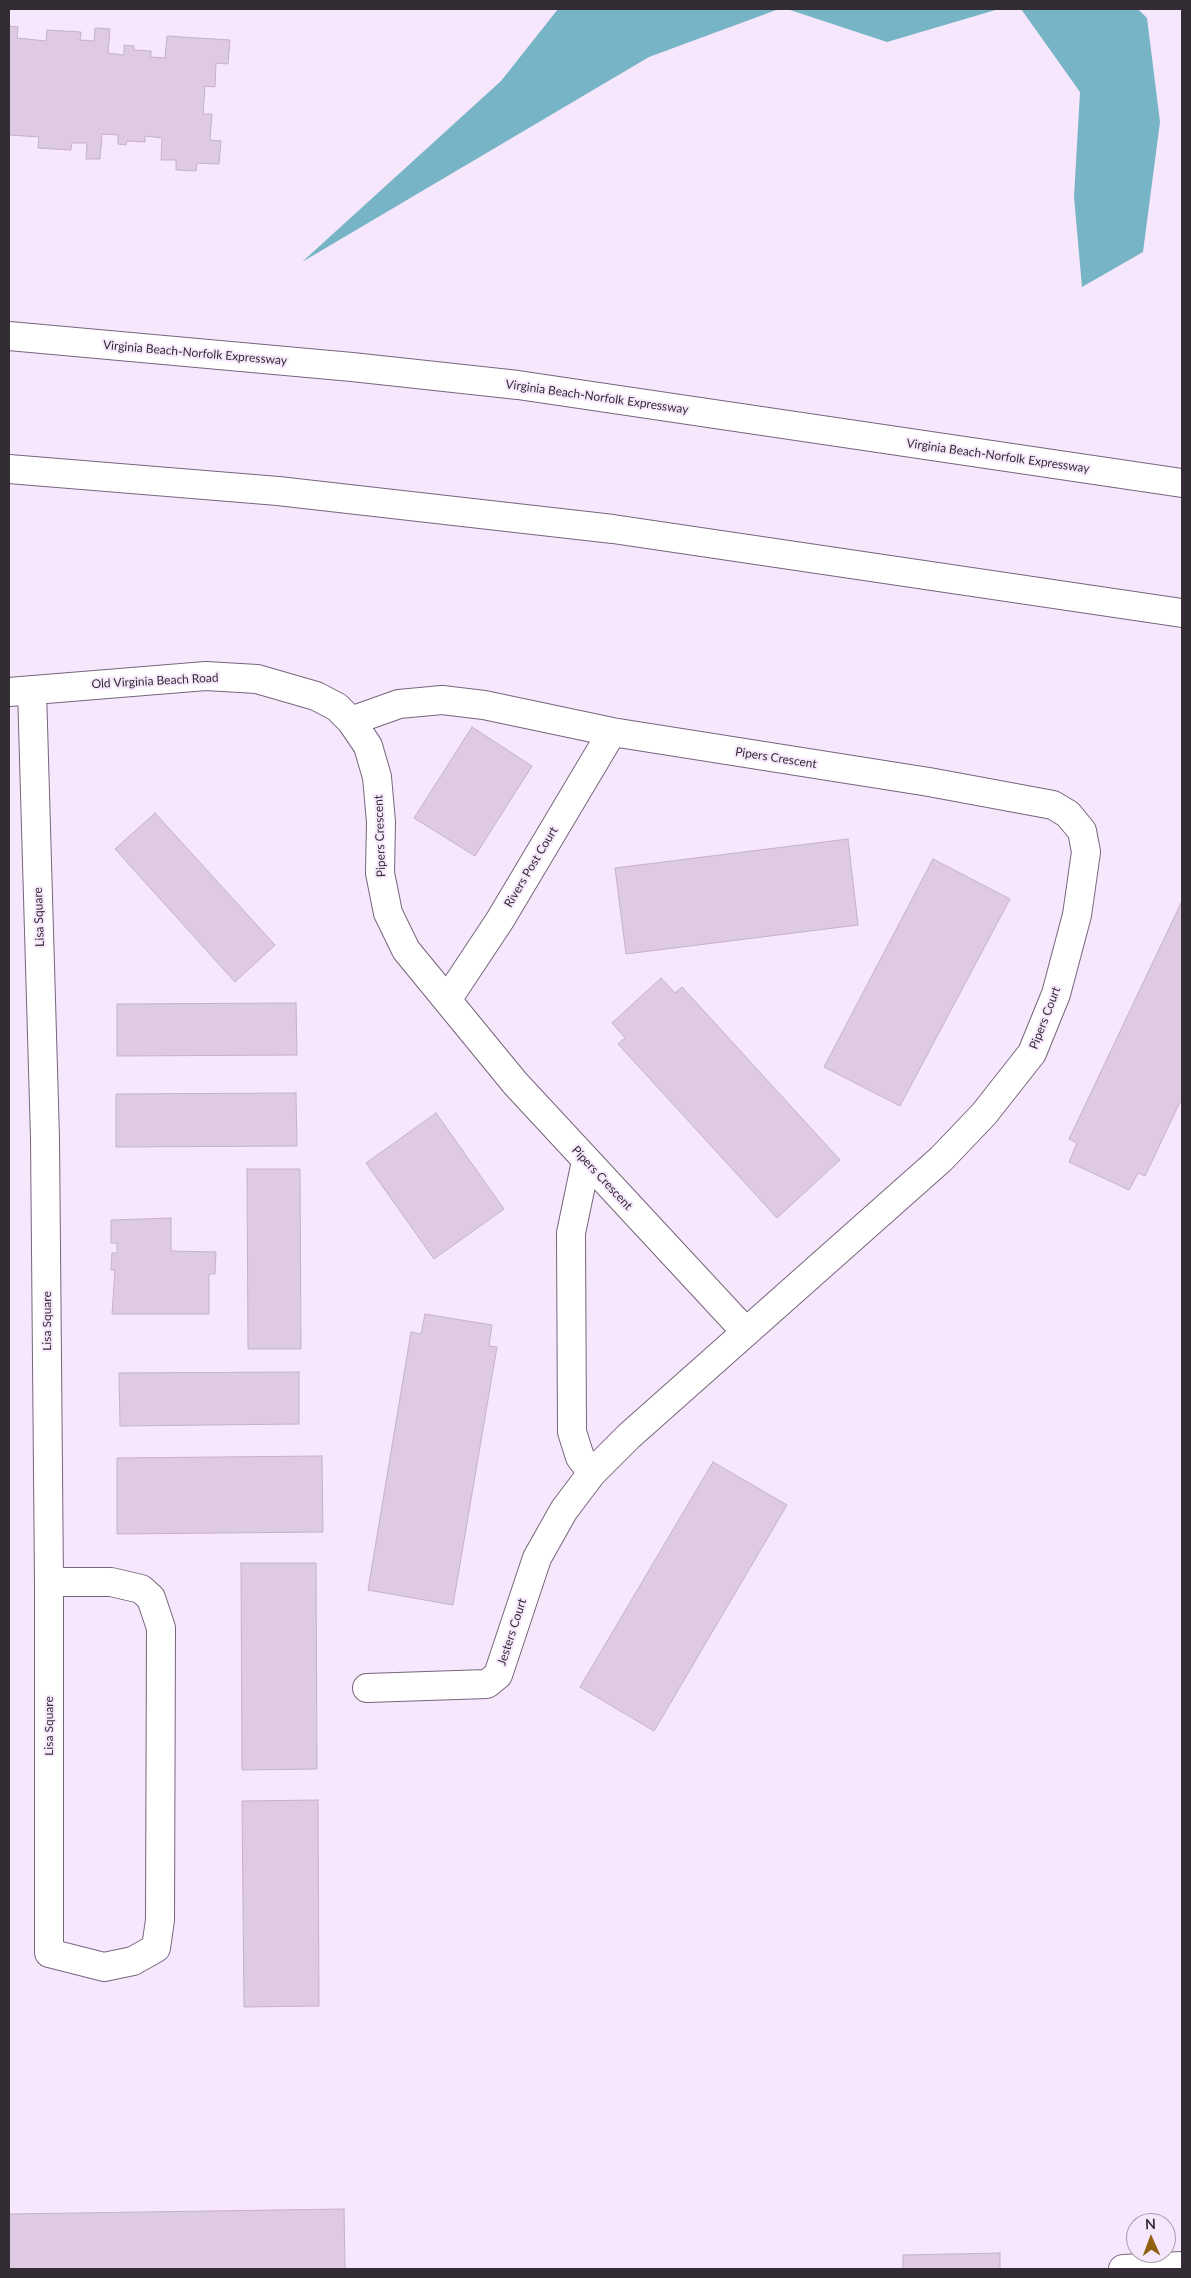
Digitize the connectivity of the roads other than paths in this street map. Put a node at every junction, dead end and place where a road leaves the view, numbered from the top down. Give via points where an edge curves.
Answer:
1 (9, 336) edge
2 (9, 470) edge
3 (1182, 483) edge
4 (1182, 613) edge
5 (20, 691) edge
6 (351, 721) junction
7 (612, 732) junction
8 (881, 775) joint
9 (447, 1000) junction
10 (586, 1160) junction
11 (746, 1332) junction
12 (592, 1473) junction
13 (49, 1582) junction
14 (368, 1688) dead end
15 (1182, 2266) edge
16 (1123, 2269) edge

1 - 3 main road, Virginia Beach-Norfolk Expressway via 518,385
2 - 4 main road via 278,491 613,529
5 - 6 main road, Old Virginia Beach Road via 206,676 257,680 316,696 337,707
5 - 13 main road, Lisa Square via 45,1138
6 - 7 main road, Pipers Crescent via 399,704 442,700 484,705
6 - 9 main road, Pipers Crescent via 368,746 377,777 381,822 380,873 388,913 406,950
7 - 8 main road, Pipers Crescent
7 - 9 main road, Rivers Post Court via 500,920
8 - 11 main road, Pipers Court via 1053,805 1068,814 1082,831 1086,852 1077,915 1056,994 1032,1053 984,1114 941,1159
9 - 10 main road, Pipers Crescent via 515,1083
10 - 11 main road, Pipers Crescent
10 - 12 main road via 571,1233 572,1432 580,1457
11 - 12 main road, Jesters Court
12 - 14 main road, Jesters Court via 564,1510 537,1558 498,1675 487,1684
13 - 13 main road, Lisa Square via 49,1953 104,1967 133,1961 156,1948 160,1920 161,1628 151,1598 141,1589 111,1582
15 - 16 main road

